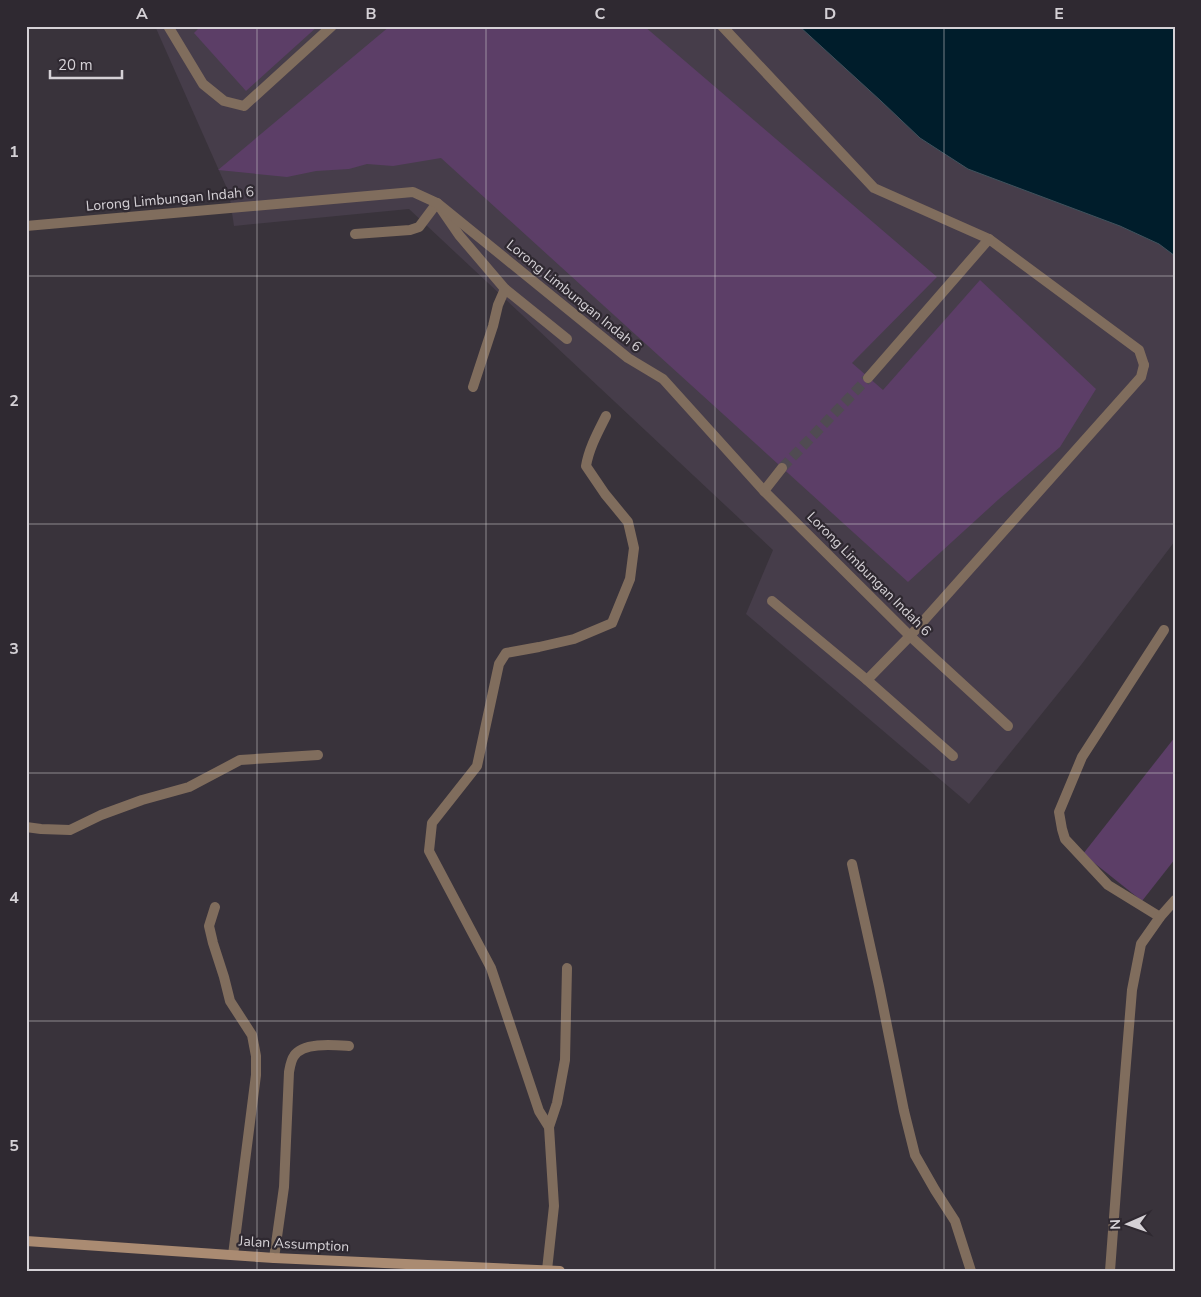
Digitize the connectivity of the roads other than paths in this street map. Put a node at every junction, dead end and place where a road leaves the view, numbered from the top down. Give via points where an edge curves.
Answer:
1 (168, 26) edge
2 (332, 26) edge
3 (722, 26) edge
4 (437, 203) junction
5 (26, 226) edge
6 (355, 234) dead end
7 (989, 239) junction
8 (505, 289) junction
9 (567, 339) dead end
10 (868, 378) tunnel mouth
11 (473, 387) dead end
12 (606, 416) dead end
13 (782, 468) tunnel mouth
14 (764, 491) junction
15 (772, 601) dead end
16 (1164, 630) dead end
17 (910, 636) junction
18 (867, 680) junction
19 (1008, 726) dead end
20 (318, 755) dead end
21 (953, 756) dead end
22 (26, 827) edge
23 (852, 864) dead end
24 (1175, 900) edge
25 (215, 907) dead end
26 (1160, 917) junction
27 (567, 968) dead end
28 (349, 1046) dead end
29 (549, 1127) junction
30 (26, 1241) edge
31 (233, 1255) junction
32 (274, 1258) junction
33 (547, 1270) edge
34 (560, 1271) edge
35 (971, 1271) edge
36 (1110, 1271) edge

1 - 2 street via 203,84 224,101 244,106
3 - 7 street via 874,188
4 - 5 street, Lorong Limbungan Indah 6 via 413,192
4 - 6 street via 420,227
4 - 8 street via 459,235
4 - 14 street, Lorong Limbungan Indah 6 via 628,358 663,379
7 - 10 street
7 - 17 street via 1139,350 1144,365 1141,377
8 - 9 street
8 - 11 street
12 - 29 street via 596,434 586,466 628,522 634,548 630,579 612,623 574,639 506,653 499,664 477,766 432,823 429,851 491,968 539,1111
13 - 14 street
14 - 17 street, Lorong Limbungan Indah 6
15 - 18 street
16 - 26 street via 1082,757 1059,812 1065,838 1108,885
17 - 18 street
17 - 19 street, Lorong Limbungan Indah 6
18 - 21 street
20 - 22 street via 240,760 189,787 142,800 70,830
23 - 35 street via 915,1155 955,1221
24 - 26 street
25 - 31 street via 209,926 212,943 230,1001 252,1034 256,1056
26 - 36 street via 1141,944 1132,990
27 - 29 street via 565,1060
28 - 32 street via 324,1044 305,1048 294,1055 289,1072 284,1187
29 - 33 street via 554,1206
30 - 31 street, Jalan Assumption
31 - 32 street, Jalan Assumption
32 - 33 street, Jalan Assumption
33 - 34 street, Jalan Assumption

